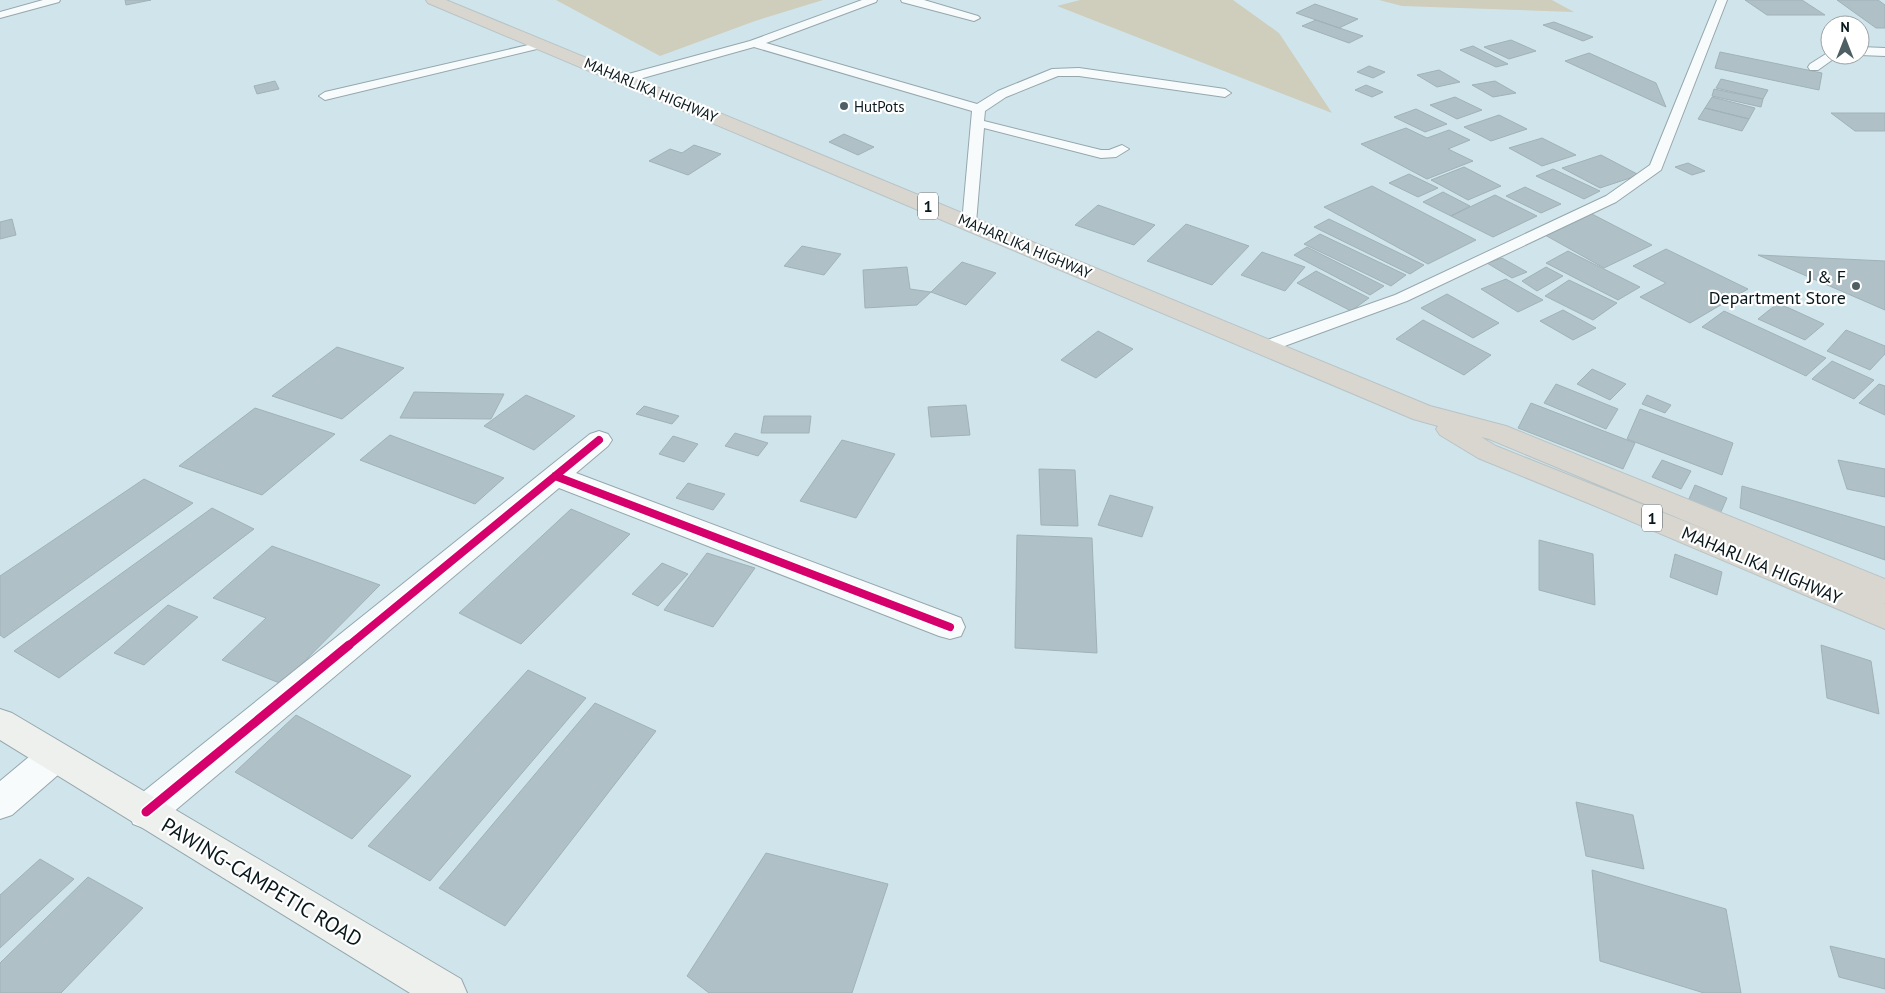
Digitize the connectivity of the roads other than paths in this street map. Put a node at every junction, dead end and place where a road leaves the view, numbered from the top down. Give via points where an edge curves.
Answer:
1 (55, 0) edge
2 (433, 0) edge
3 (872, 0) edge
4 (906, 0) edge
5 (1722, 0) edge
6 (0, 14) edge
7 (974, 18) dead end
8 (754, 43) junction
9 (541, 44) junction
10 (1870, 52) edge
11 (1885, 52) edge
12 (1820, 63) edge
13 (1814, 67) dead end
14 (626, 79) junction
15 (1225, 93) dead end
16 (325, 96) dead end
17 (978, 116) junction
18 (1122, 149) dead end
19 (969, 223) junction
20 (1265, 347) junction
21 (1422, 413) junction
22 (599, 440) dead end
23 (554, 476) junction
24 (1885, 592) edge
25 (1885, 616) edge
26 (950, 628) dead end
27 (0, 724) edge
28 (54, 757) junction
29 (0, 803) edge
30 (146, 812) junction
31 (447, 993) edge

1 - 6 lane
2 - 9 highway, MAHARLIKA HIGHWAY / 1
3 - 8 lane
4 - 7 lane
5 - 20 lane via 1656,167 1611,199 1401,298
8 - 14 lane
8 - 17 lane
9 - 14 highway, MAHARLIKA HIGHWAY / 1
9 - 16 lane
10 - 11 lane
12 - 13 lane
14 - 19 highway, MAHARLIKA HIGHWAY / 1
15 - 17 lane via 1079,72 1056,72 1002,94
17 - 18 lane via 1101,154
17 - 19 lane
19 - 20 highway, MAHARLIKA HIGHWAY / 1
20 - 21 highway, MAHARLIKA HIGHWAY / 1
21 - 24 highway, MAHARLIKA HIGHWAY / 1 via 1497,432
21 - 25 highway, MAHARLIKA HIGHWAY / 1 via 1487,452
22 - 23 street
23 - 26 street
23 - 30 street
27 - 28 street, PAWING-CAMPETIC ROAD
28 - 29 street
28 - 30 street, PAWING-CAMPETIC ROAD
30 - 31 street, PAWING-CAMPETIC ROAD

